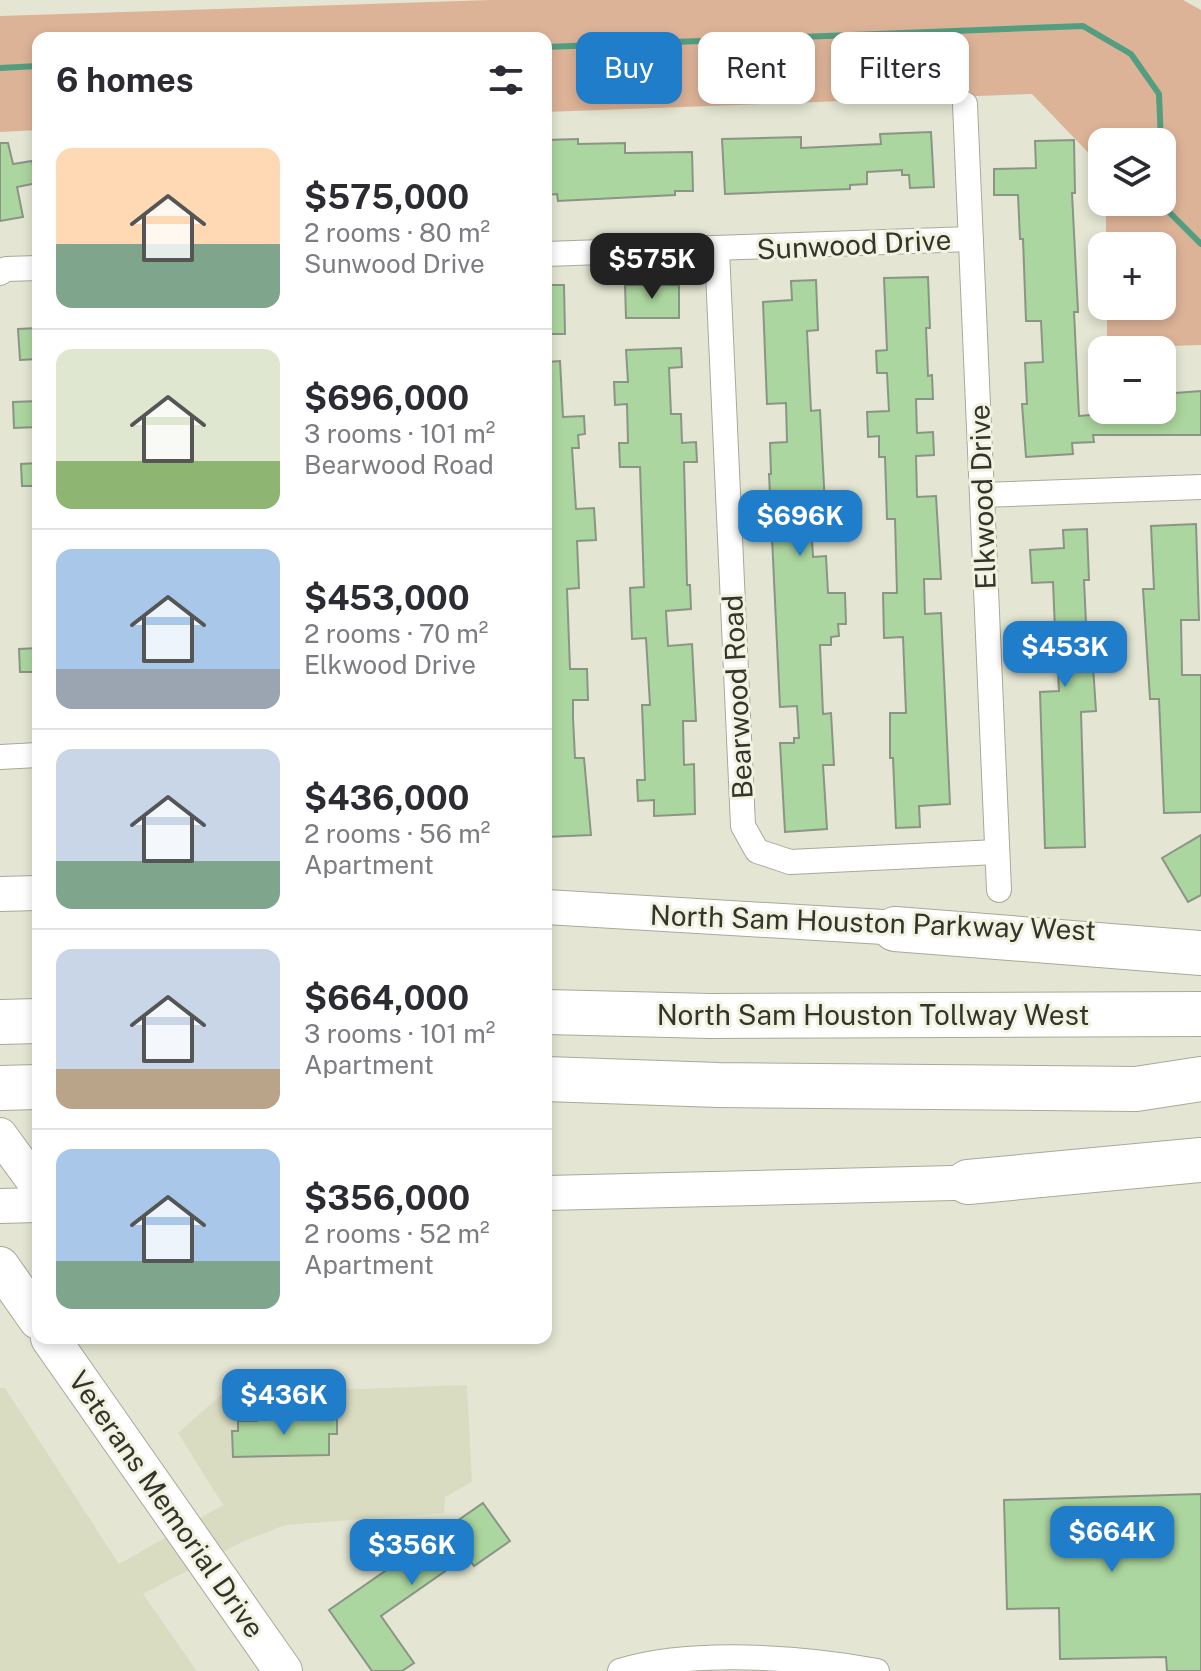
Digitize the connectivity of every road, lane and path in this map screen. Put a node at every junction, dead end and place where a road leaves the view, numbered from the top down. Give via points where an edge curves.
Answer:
1 (965, 104) dead end
2 (971, 239) junction
3 (717, 250) junction
4 (552, 254) edge
5 (32, 268) edge
6 (0, 273) edge
7 (1201, 487) edge
8 (982, 495) junction
9 (32, 755) edge
10 (0, 757) edge
11 (997, 852) junction
12 (999, 890) dead end
13 (32, 893) edge
14 (0, 894) edge
15 (552, 907) edge
16 (895, 929) junction
17 (1201, 933) edge
18 (1201, 953) edge
19 (552, 1012) edge
20 (1201, 1014) edge
21 (32, 1021) edge
22 (0, 1022) edge
23 (552, 1079) edge
24 (1201, 1079) edge
25 (1136, 1089) junction
26 (1201, 1103) edge
27 (0, 1135) edge
28 (1201, 1160) edge
29 (1201, 1175) edge
30 (32, 1179) edge
31 (968, 1182) junction
32 (552, 1193) edge
33 (32, 1205) edge
34 (0, 1206) edge
35 (0, 1266) edge
36 (32, 1311) edge
37 (54, 1344) edge
38 (81, 1344) edge
39 (78, 1378) junction
40 (283, 1671) edge
41 (620, 1671) edge
42 (877, 1671) edge

1 - 2 street, Elkwood Drive
2 - 3 street, Sunwood Drive
2 - 8 street, Elkwood Drive
3 - 4 street, Sunwood Drive
3 - 11 street, Bearwood Road via 743,826 757,851 790,862
5 - 6 street
7 - 8 street
8 - 11 street, Elkwood Drive
9 - 10 street
11 - 12 street, Elkwood Drive
13 - 14 main road
15 - 16 main road, North Sam Houston Parkway West
16 - 17 main road, North Sam Houston Parkway West
16 - 18 highway
19 - 20 highway, North Sam Houston Tollway West
21 - 22 highway
23 - 25 highway
24 - 25 highway
25 - 26 highway
27 - 30 main road
28 - 31 highway
29 - 31 main road
31 - 32 main road
33 - 34 main road
35 - 36 main road
37 - 39 main road, Veterans Memorial Drive
38 - 39 main road
39 - 40 main road, Veterans Memorial Drive
41 - 42 street via 696,1659 774,1659

